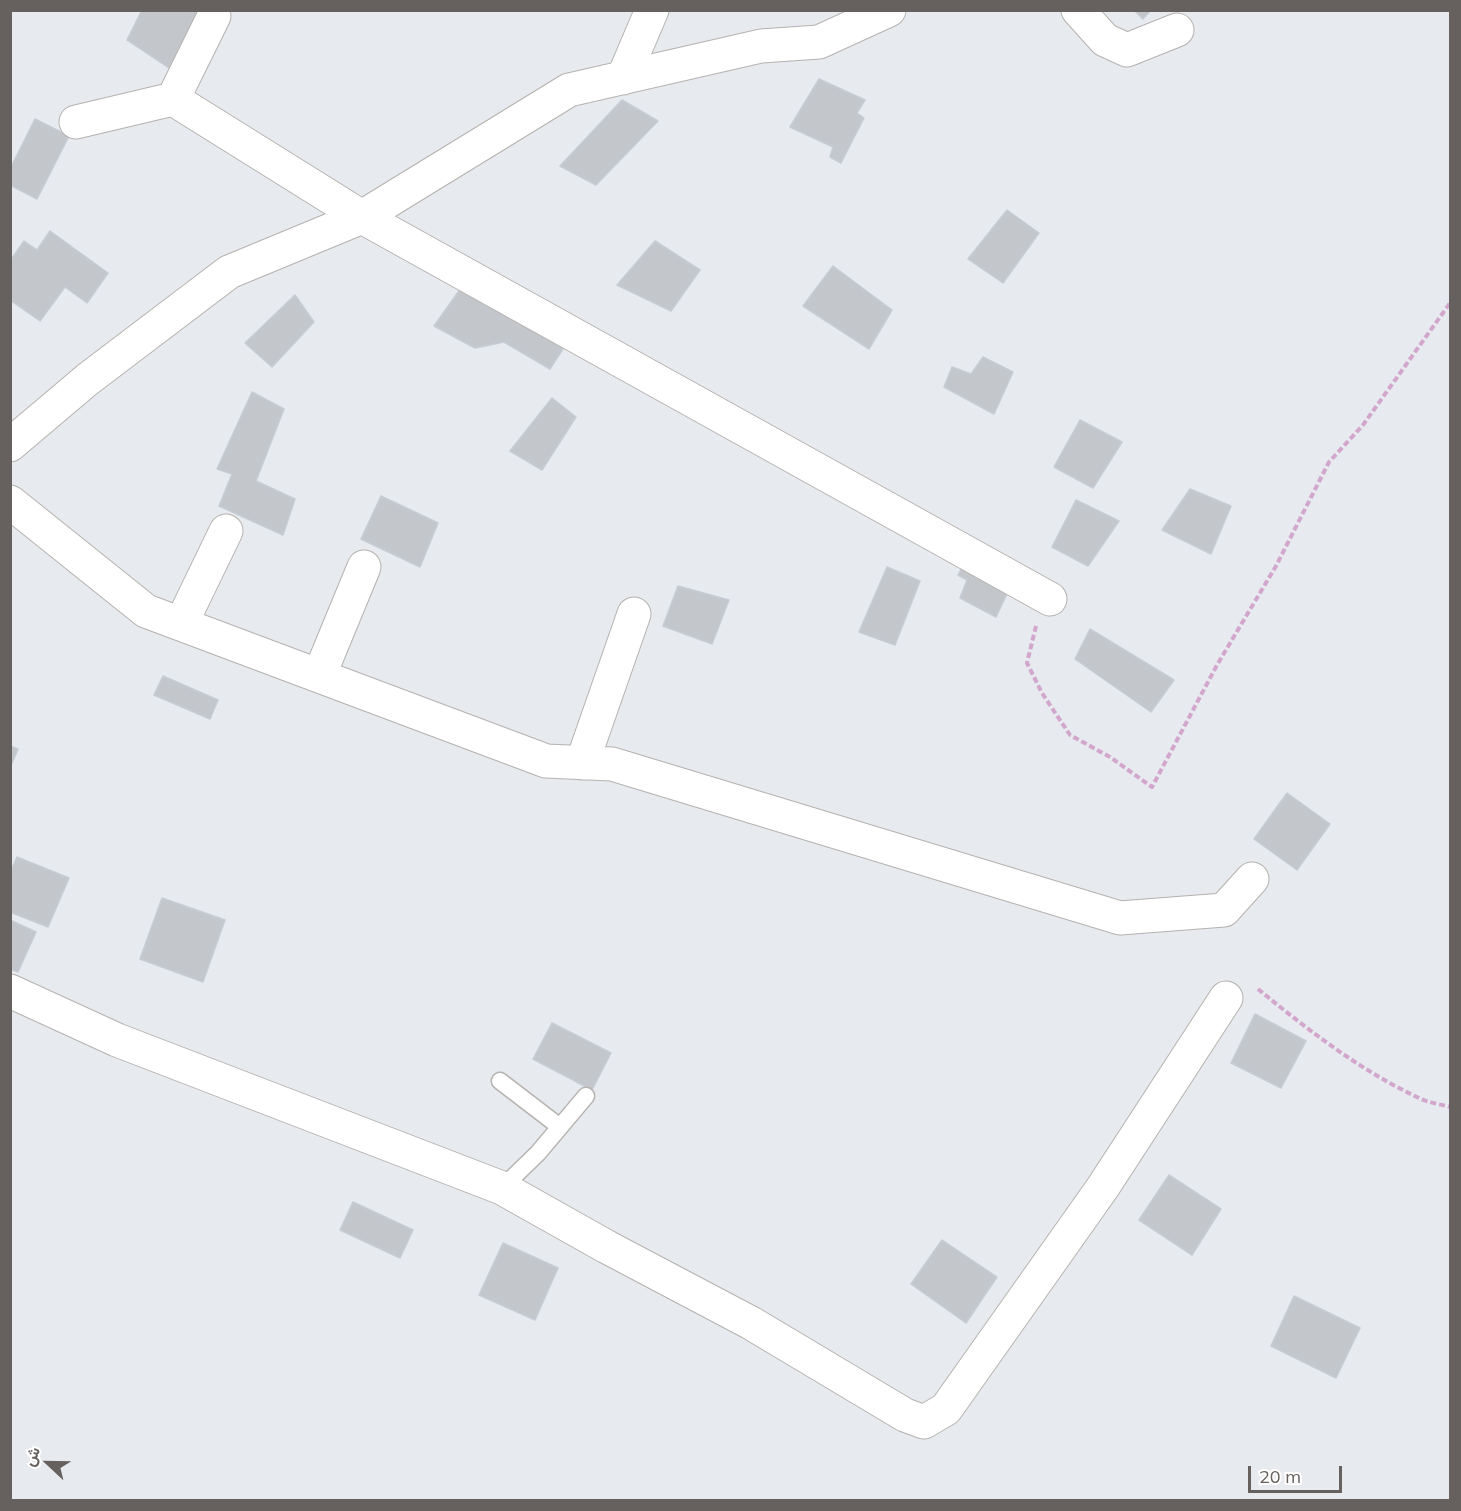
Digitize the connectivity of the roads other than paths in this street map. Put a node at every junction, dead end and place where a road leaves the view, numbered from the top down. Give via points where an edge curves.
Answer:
1 (652, 10) edge
2 (889, 10) edge
3 (1078, 10) edge
4 (214, 15) dead end
5 (1177, 30) dead end
6 (623, 78) junction
7 (173, 99) junction
8 (76, 122) dead end
9 (362, 217) junction
10 (10, 445) edge
11 (10, 502) edge
12 (226, 531) dead end
13 (364, 567) dead end
14 (1050, 599) road end
15 (634, 614) dead end
16 (181, 624) junction
17 (319, 676) junction
18 (582, 763) junction
19 (1252, 879) dead end
20 (1238, 990) road end
21 (10, 991) edge
22 (500, 1081) dead end
23 (586, 1096) dead end
24 (560, 1127) junction
25 (502, 1188) junction

1 - 6 street
2 - 6 street via 819,42 760,46
3 - 5 street via 1105,40 1126,50
4 - 7 street
6 - 9 street via 569,90
7 - 8 street
7 - 9 street
9 - 10 street via 229,272 88,379
9 - 14 street
11 - 16 street via 146,611
12 - 16 street
13 - 17 street
15 - 18 street
16 - 17 street
17 - 18 street via 546,762
18 - 19 street via 612,764 1120,918 1224,910
20 - 25 street via 946,1409 924,1422 905,1415 751,1323
21 - 25 street via 117,1040
22 - 24 lane
23 - 24 lane
24 - 25 lane

